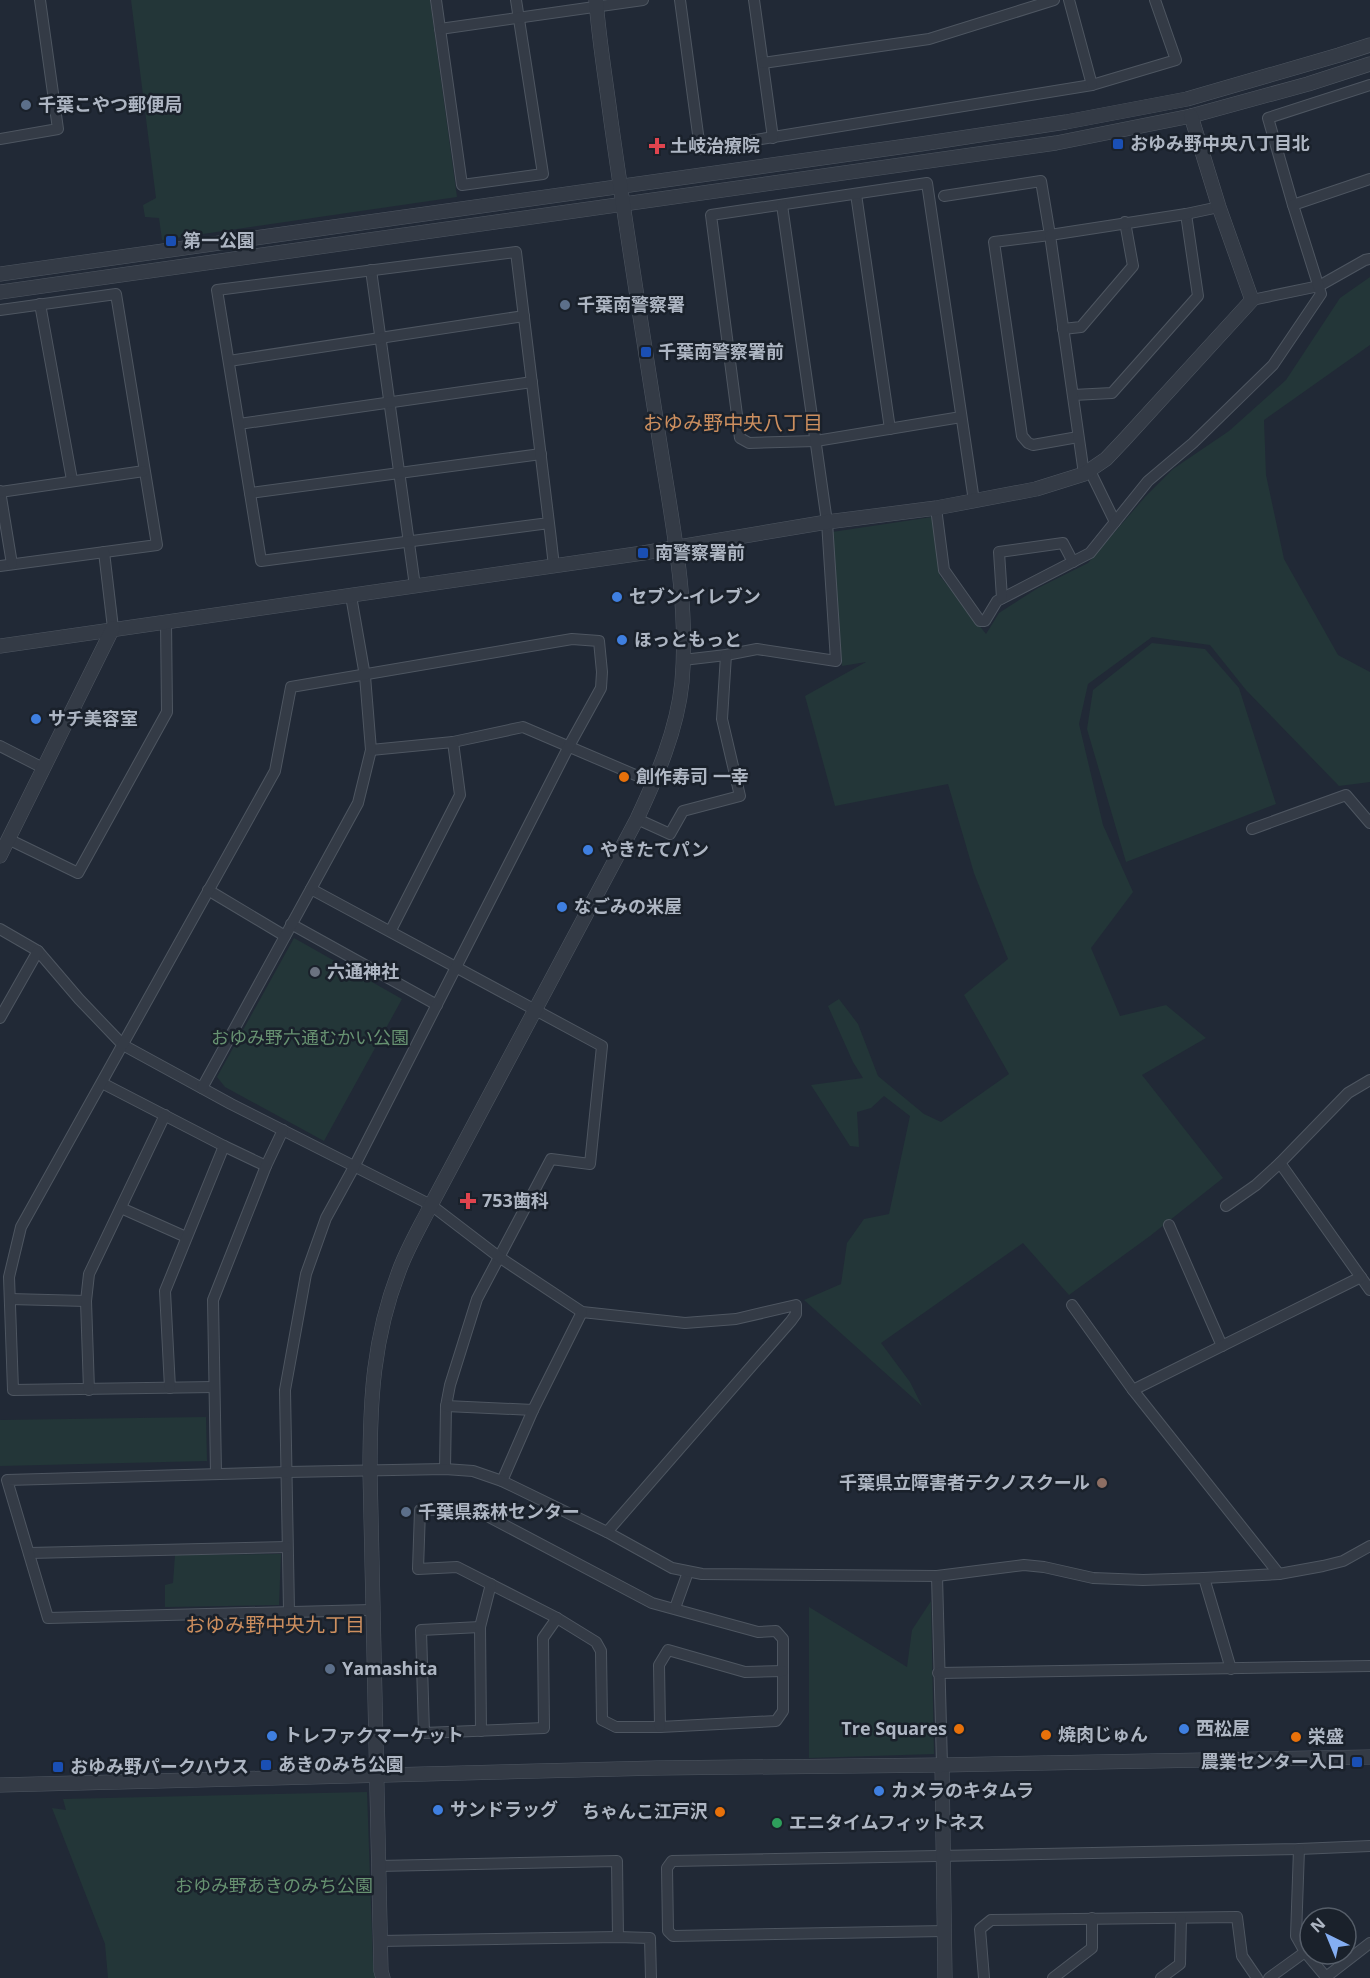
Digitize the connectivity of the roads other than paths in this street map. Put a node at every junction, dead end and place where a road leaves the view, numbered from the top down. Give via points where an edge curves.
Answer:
1 (40, 0) edge
2 (436, 0) edge
3 (516, 0) edge
4 (643, 0) edge
5 (680, 0) edge
6 (754, 0) edge
7 (1054, 0) edge
8 (1069, 0) edge
9 (1155, 0) edge
10 (596, 3) edge
11 (518, 16) junction
12 (440, 29) junction
13 (1370, 45) edge
14 (763, 63) junction
15 (1370, 64) edge
16 (1092, 85) junction
17 (1370, 85) edge
18 (1191, 116) junction
19 (772, 138) junction
20 (0, 139) edge
21 (1370, 179) edge
22 (620, 187) junction
23 (856, 194) junction
24 (944, 196) dead end
25 (623, 204) junction
26 (1293, 205) junction
27 (782, 206) junction
28 (1219, 207) junction
29 (1186, 214) junction
30 (1125, 222) junction
31 (1050, 235) junction
32 (1370, 259) edge
33 (371, 270) junction
34 (0, 274) edge
35 (1319, 286) junction
36 (0, 292) edge
37 (1252, 300) junction
38 (40, 304) junction
39 (0, 310) edge
40 (524, 316) junction
41 (1063, 329) junction
42 (380, 338) junction
43 (229, 361) junction
44 (532, 382) junction
45 (1073, 395) junction
46 (389, 402) junction
47 (961, 417) junction
48 (239, 424) junction
49 (890, 429) junction
50 (1078, 437) junction
51 (816, 441) junction
52 (541, 454) junction
53 (144, 471) junction
54 (1087, 472) junction
55 (399, 473) junction
56 (72, 480) junction
57 (0, 491) edge
58 (250, 493) junction
59 (974, 501) junction
60 (936, 508) junction
61 (827, 522) junction
62 (1115, 522) junction
63 (549, 523) junction
64 (409, 541) junction
65 (676, 548) junction
66 (104, 552) junction
67 (1073, 562) junction
68 (12, 564) junction
69 (0, 566) edge
70 (554, 566) junction
71 (415, 586) junction
72 (351, 596) junction
73 (1002, 598) junction
74 (166, 621) junction
75 (113, 628) junction
76 (0, 646) edge
77 (726, 655) junction
78 (683, 660) junction
79 (365, 676) junction
80 (453, 742) junction
81 (0, 746) edge
82 (569, 746) junction
83 (371, 750) junction
84 (43, 768) junction
85 (654, 783) junction
86 (637, 819) junction
87 (1370, 823) edge
88 (1252, 829) dead end
89 (10, 840) junction
90 (0, 856) edge
91 (311, 889) junction
92 (208, 890) junction
93 (291, 924) junction
94 (0, 928) edge
95 (390, 930) junction
96 (285, 936) junction
97 (38, 951) junction
98 (457, 968) junction
99 (437, 1005) junction
100 (536, 1011) junction
101 (0, 1018) edge
102 (123, 1045) junction
103 (1370, 1080) edge
104 (102, 1083) junction
105 (202, 1088) junction
106 (165, 1115) junction
107 (283, 1130) junction
108 (224, 1146) junction
109 (1280, 1163) junction
110 (266, 1166) junction
111 (354, 1167) junction
112 (431, 1205) junction
113 (1226, 1206) dead end
114 (121, 1208) junction
115 (1169, 1225) dead end
116 (186, 1237) junction
117 (499, 1257) junction
118 (1361, 1277) junction
119 (1370, 1290) edge
120 (10, 1299) junction
121 (86, 1301) junction
122 (1072, 1305) dead end
123 (582, 1312) junction
124 (1222, 1346) junction
125 (214, 1387) junction
126 (170, 1388) junction
127 (89, 1390) junction
128 (1133, 1390) junction
129 (446, 1406) junction
130 (533, 1410) junction
131 (445, 1469) junction
132 (370, 1471) junction
133 (288, 1472) junction
134 (216, 1473) junction
135 (502, 1481) junction
136 (607, 1532) junction
137 (1370, 1546) edge
138 (288, 1547) junction
139 (29, 1553) junction
140 (688, 1572) junction
141 (1280, 1574) junction
142 (937, 1576) junction
143 (1204, 1578) junction
144 (491, 1584) junction
145 (675, 1608) junction
146 (372, 1610) junction
147 (289, 1611) junction
148 (557, 1618) junction
149 (480, 1627) junction
150 (1370, 1665) edge
151 (1231, 1669) junction
152 (783, 1671) junction
153 (938, 1673) junction
154 (660, 1727) junction
155 (481, 1731) junction
156 (1370, 1757) edge
157 (942, 1765) junction
158 (377, 1775) junction
159 (0, 1785) edge
160 (1370, 1846) edge
161 (1299, 1849) junction
162 (944, 1856) junction
163 (378, 1866) junction
164 (1092, 1918) junction
165 (1181, 1918) junction
166 (944, 1931) junction
167 (618, 1936) junction
168 (1298, 1940) edge
169 (380, 1941) junction
170 (1370, 1943) edge
171 (1358, 1952) edge
172 (1298, 1957) edge
173 (1317, 1966) edge
174 (1340, 1966) edge
175 (383, 1978) edge
176 (651, 1978) edge
177 (945, 1978) edge
178 (984, 1978) edge
179 (1053, 1978) edge
180 (1161, 1978) edge
181 (1257, 1978) edge
182 (1269, 1978) edge

1 - 20 street via 58,129
2 - 12 street
3 - 11 street
4 - 10 street
5 - 19 street via 700,149
6 - 14 street
7 - 14 street via 929,39
8 - 16 street
9 - 16 street via 1176,60
10 - 11 street
10 - 22 street
11 - 12 street
11 - 12 street via 543,174 462,184
13 - 22 street via 1198,96 1066,122
14 - 19 street
15 - 18 street
16 - 19 street
17 - 26 street via 1268,117
18 - 25 street via 1056,143
18 - 28 street
21 - 26 street
22 - 25 street
22 - 34 street
23 - 27 street
23 - 47 street via 927,183
23 - 49 street
24 - 31 street via 1041,181
25 - 36 street
25 - 65 street
26 - 35 street
27 - 51 street
27 - 51 street via 711,215 740,438 749,443
28 - 29 street
28 - 37 street
29 - 30 street
29 - 45 street via 1198,296 1112,393
30 - 31 street
30 - 41 street via 1132,266 1081,327
31 - 41 street
31 - 50 street via 994,242 1022,436 1033,445
32 - 35 street
33 - 40 street via 516,252
33 - 42 street
33 - 43 street via 218,290
35 - 37 street
35 - 62 street via 1322,294 1273,365 1148,481
37 - 54 street via 1106,459
38 - 39 street
38 - 53 street via 116,294
38 - 56 street
40 - 42 street
40 - 44 street
41 - 45 street
42 - 43 street
42 - 46 street
43 - 48 street
44 - 46 street
44 - 52 street
45 - 50 street
46 - 48 street
46 - 55 street
47 - 49 street
47 - 59 street
48 - 58 street
49 - 51 street
50 - 54 street
51 - 61 street
52 - 55 street
52 - 63 street
53 - 56 street
53 - 66 street via 157,545
54 - 59 street via 1036,489
54 - 62 street
55 - 58 street
55 - 64 street
56 - 57 street
57 - 68 street
58 - 64 street via 261,561
59 - 60 street
60 - 61 street
60 - 73 street via 944,570 980,621
61 - 65 street
61 - 77 street via 836,661 757,649
62 - 67 street via 1090,553
63 - 64 street
63 - 70 street
64 - 71 street
65 - 70 street
65 - 78 street
66 - 68 street
66 - 75 street
67 - 73 street
67 - 73 street via 1063,543 999,552
68 - 69 street
70 - 71 street
71 - 72 street
72 - 74 street
72 - 79 street
74 - 75 street
74 - 89 street via 167,712 78,873
75 - 76 street
75 - 84 street
77 - 78 street
77 - 86 street via 722,718 740,796 683,812 670,834
78 - 85 street via 677,715
79 - 82 street via 572,639 599,641 601,688
79 - 83 street
79 - 92 street via 291,687 275,771
80 - 82 street via 523,727
80 - 83 street
80 - 95 street via 460,795
81 - 84 street
82 - 85 street
82 - 98 street
83 - 91 street via 358,803
84 - 89 street
85 - 86 street
86 - 100 street
87 - 88 street via 1346,795
89 - 90 street
91 - 93 street
91 - 95 street
92 - 96 street
92 - 102 street
93 - 96 street
93 - 99 street
94 - 97 street
95 - 98 street
96 - 105 street
97 - 101 street
97 - 102 street
98 - 99 street
98 - 100 street
99 - 111 street
100 - 112 street
100 - 117 street via 602,1046 590,1164 550,1159
102 - 104 street
102 - 105 street
103 - 109 street via 1348,1093
104 - 106 street
104 - 120 street via 21,1227 9,1278
105 - 107 street
106 - 108 street
106 - 114 street
107 - 110 street
107 - 111 street
108 - 110 street
108 - 116 street
109 - 113 street
109 - 118 street
110 - 125 street via 213,1300
111 - 112 street
111 - 133 street via 326,1218 306,1274 285,1390
112 - 117 street
112 - 132 street via 400,1268 379,1334 370,1415
114 - 116 street
114 - 121 street via 88,1274
115 - 124 street
116 - 126 street via 165,1291
117 - 123 street
117 - 129 street via 477,1299
118 - 119 street
118 - 124 street
120 - 121 street
120 - 127 street via 13,1390
121 - 127 street
122 - 128 street
123 - 130 street
123 - 136 street via 685,1323 736,1319 796,1305 791,1321
124 - 128 street
125 - 126 street
125 - 134 street
126 - 127 street
128 - 141 street
129 - 130 street
129 - 131 street
130 - 135 street
131 - 132 street
131 - 135 street via 473,1471
132 - 133 street
132 - 146 street
133 - 134 street
133 - 138 street
134 - 139 street via 7,1480
135 - 136 street
136 - 140 street via 672,1568
137 - 141 street via 1343,1561
138 - 139 street
138 - 147 street
139 - 147 street via 48,1618
140 - 142 street
140 - 145 street
141 - 143 street
142 - 143 street via 1024,1565 1094,1578
142 - 153 street
143 - 151 street
144 - 145 street via 457,1567 418,1569 420,1510 474,1509 652,1603
144 - 148 street
144 - 149 street
145 - 152 street via 758,1632 776,1631 783,1639
146 - 147 street
146 - 158 street
148 - 154 street via 596,1642 602,1651 602,1720 615,1727
148 - 155 street via 543,1638 544,1728
149 - 155 street
149 - 155 street via 421,1630 424,1733
150 - 151 street
151 - 153 street
152 - 154 street via 783,1712 776,1720
152 - 154 street via 745,1672 668,1650 660,1665
153 - 157 street
156 - 157 street
157 - 158 street
157 - 162 street
158 - 159 street
158 - 163 street
160 - 161 street
161 - 162 street
161 - 168 street
162 - 166 street
162 - 166 street via 672,1861 667,1868 668,1931 673,1936
163 - 167 street via 617,1861
163 - 169 street
164 - 165 street
164 - 178 street via 991,1920 980,1929
164 - 179 street via 1092,1948
165 - 180 street via 1180,1964
165 - 181 street via 1237,1917 1242,1956
166 - 177 street
167 - 169 street
167 - 176 street via 650,1938
169 - 175 street
170 - 171 street
172 - 182 street
173 - 174 street via 1326,1977

